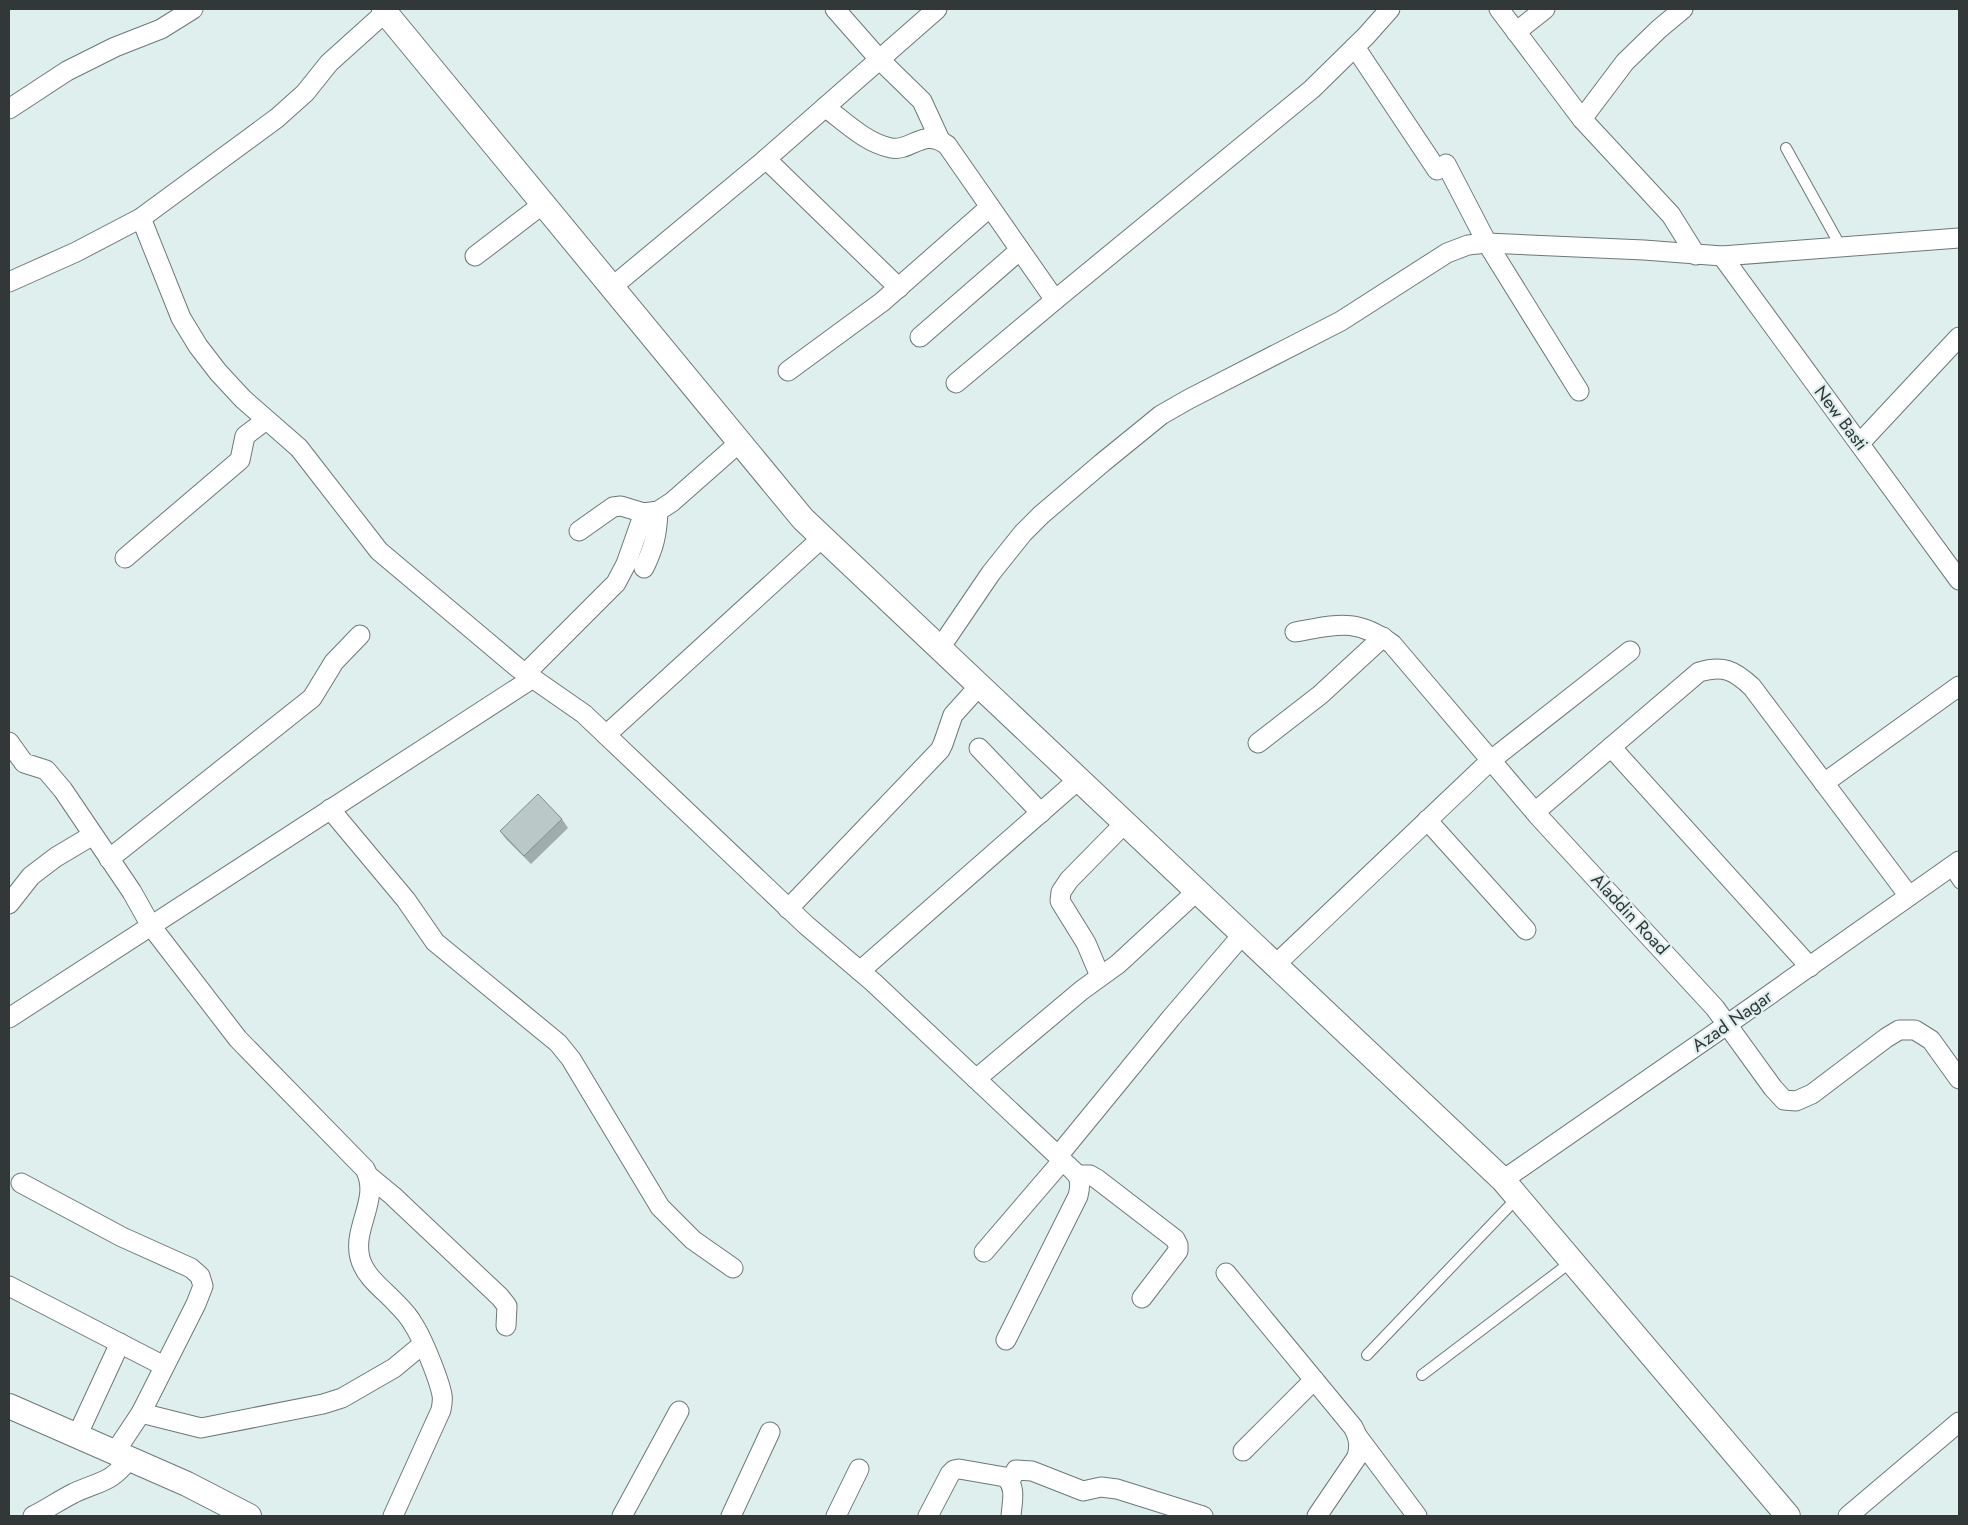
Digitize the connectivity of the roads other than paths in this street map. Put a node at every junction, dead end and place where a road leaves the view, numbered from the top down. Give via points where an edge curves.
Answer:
1 (193, 9) edge
2 (835, 9) edge
3 (937, 9) edge
4 (1390, 9) edge
5 (1499, 9) edge
6 (1545, 9) edge
7 (1683, 9) edge
8 (386, 10) edge
9 (1516, 32) junction
10 (1355, 47) junction
11 (879, 59) junction
12 (825, 107) junction
13 (9, 109) edge
14 (1582, 118) junction
15 (940, 140) junction
16 (1786, 148) dead end
17 (766, 159) junction
18 (543, 204) junction
19 (990, 207) junction
20 (141, 218) junction
21 (1959, 238) edge
22 (1487, 243) junction
23 (1841, 247) junction
24 (1020, 250) junction
25 (1696, 255) junction
26 (475, 256) dead end
27 (1722, 256) junction
28 (9, 282) edge
29 (612, 287) junction
30 (899, 288) junction
31 (1055, 300) junction
32 (1959, 336) edge
33 (920, 337) dead end
34 (788, 371) dead end
35 (956, 383) dead end
36 (1579, 391) dead end
37 (266, 420) junction
38 (740, 442) junction
39 (1860, 443) junction
40 (651, 512) junction
41 (578, 531) dead end
42 (823, 537) junction
43 (125, 558) dead end
44 (644, 568) dead end
45 (1959, 580) edge
46 (1295, 632) dead end
47 (360, 635) dead end
48 (1383, 637) junction
49 (940, 648) junction
50 (1630, 651) dead end
51 (530, 676) junction
52 (980, 686) junction
53 (1959, 686) edge
54 (606, 735) junction
55 (9, 742) edge
56 (1258, 743) dead end
57 (1611, 747) junction
58 (979, 748) dead end
59 (1490, 760) junction
60 (1079, 779) junction
61 (1824, 783) junction
62 (330, 809) junction
63 (1535, 812) junction
64 (1041, 813) junction
65 (1427, 820) junction
66 (1125, 823) junction
67 (93, 835) junction
68 (109, 859) junction
69 (1956, 870) edge
70 (1197, 891) junction
71 (1909, 896) junction
72 (9, 904) edge
73 (788, 909) junction
74 (151, 926) junction
75 (1526, 930) dead end
76 (1243, 934) junction
77 (1275, 964) junction
78 (1810, 966) junction
79 (860, 971) junction
80 (1100, 976) junction
81 (9, 1018) edge
82 (1728, 1024) junction
83 (976, 1079) junction
84 (1959, 1079) edge
85 (1060, 1158) junction
86 (1078, 1175) junction
87 (370, 1177) junction
88 (20, 1183) dead end
89 (1510, 1189) junction
90 (984, 1252) dead end
91 (1572, 1262) junction
92 (733, 1268) dead end
93 (1226, 1273) dead end
94 (9, 1286) edge
95 (1142, 1298) dead end
96 (506, 1326) dead end
97 (1006, 1340) dead end
98 (120, 1343) junction
99 (423, 1346) junction
100 (1367, 1355) dead end
101 (164, 1366) junction
102 (1422, 1375) dead end
103 (1314, 1380) junction
104 (9, 1406) edge
105 (679, 1411) dead end
106 (141, 1413) junction
107 (1959, 1422) edge
108 (770, 1432) dead end
109 (76, 1436) junction
110 (1358, 1437) junction
111 (1243, 1452) dead end
112 (122, 1456) junction
113 (859, 1469) dead end
114 (1010, 1481) junction
115 (33, 1516) edge
116 (250, 1516) edge
117 (394, 1516) edge
118 (622, 1516) edge
119 (731, 1516) edge
120 (836, 1516) edge
121 (928, 1516) edge
122 (1012, 1516) edge
123 (1203, 1516) edge
124 (1317, 1516) edge
125 (1417, 1516) edge
126 (1788, 1516) edge
127 (1848, 1516) edge

1 - 13 street via 161,29 102,53 67,72
2 - 11 street
3 - 11 street
4 - 10 street
5 - 9 street
6 - 9 street
7 - 14 street via 1625,62
8 - 18 street
8 - 20 street via 277,118
9 - 14 street
10 - 22 street via 1442,167
10 - 31 street via 1304,96
11 - 12 street
11 - 15 street via 922,101
12 - 15 street via 866,138 883,146 894,149 926,138
12 - 17 street
14 - 25 street via 1670,215
15 - 19 street via 947,145
16 - 23 lane
17 - 29 street
17 - 30 street
18 - 26 street
18 - 29 street
19 - 24 street
19 - 30 street
20 - 28 street
20 - 37 street via 181,318 198,346 218,372
21 - 23 street
22 - 25 street
22 - 36 street
22 - 49 street via 1468,245 1447,253 1341,321 1161,415 1041,514 991,573
23 - 27 street
24 - 31 street
24 - 33 street
25 - 27 street
27 - 39 street, New Basti
29 - 38 street
30 - 34 street
31 - 35 street
32 - 39 street
37 - 43 street via 245,436 240,460
37 - 51 street via 299,448 379,551
38 - 40 street via 672,502
38 - 42 street via 803,519
39 - 45 street, New Basti
40 - 41 street via 613,507
40 - 44 street via 657,533
40 - 51 street via 616,583
42 - 49 street
42 - 54 street
46 - 48 street, Aladdin Road via 1344,624
47 - 68 street via 334,662 312,698
48 - 56 street via 1335,682
48 - 59 street, Aladdin Road via 1407,660
49 - 52 street
50 - 59 street
51 - 54 street via 584,714
51 - 62 street
52 - 60 street
52 - 73 street via 952,715 940,750
53 - 61 street
54 - 73 street
55 - 67 street via 24,763 46,770
57 - 61 street via 1699,672 1727,669 1752,686
57 - 63 street
57 - 78 street
58 - 64 street
59 - 63 street, Aladdin Road
59 - 65 street
60 - 64 street
60 - 66 street
61 - 71 street
62 - 74 street
62 - 92 street via 406,900 435,942 558,1043 571,1059 660,1207 694,1240
63 - 82 street, Aladdin Road
64 - 79 street
65 - 75 street
65 - 77 street
66 - 70 street
66 - 80 street via 1068,880 1060,895 1062,906 1086,943
67 - 68 street
67 - 72 street via 31,876
68 - 74 street
69 - 71 street, Azad Nagar
70 - 76 street
70 - 80 street via 1133,951
71 - 78 street, Azad Nagar
73 - 79 street
74 - 81 street
74 - 87 street via 238,1040
76 - 77 street
76 - 85 street via 1171,1018
77 - 89 street
78 - 82 street, Azad Nagar
79 - 83 street
80 - 83 street
82 - 84 street, Aladdin Road via 1784,1100 1796,1101 1812,1094 1900,1030 1915,1030 1931,1040
82 - 89 street, Azad Nagar
83 - 85 street
85 - 86 street
85 - 90 street
86 - 95 street via 1097,1179 1178,1245 1178,1251
86 - 97 street via 1081,1181 1078,1196
87 - 96 street via 500,1297 507,1306
87 - 99 street via 370,1202 361,1225 360,1258 367,1273 413,1323
88 - 101 street via 122,1237 191,1268 200,1276 203,1286 200,1294
89 - 91 street
89 - 100 lane
91 - 102 lane
91 - 126 street
93 - 103 street
94 - 98 street
98 - 101 street
98 - 109 street
99 - 106 street via 394,1368 342,1398 322,1404 201,1428
99 - 117 street via 441,1392 442,1404
101 - 106 street
103 - 110 street
103 - 111 street
104 - 109 street
105 - 118 street
106 - 112 street
107 - 127 street
108 - 119 street
109 - 112 street
110 - 124 street via 1357,1457
110 - 125 street
112 - 115 street via 121,1470 109,1480
112 - 116 street
113 - 120 street
114 - 121 street via 1005,1477 954,1470
114 - 122 street
114 - 123 street via 1016,1470 1026,1469 1082,1491 1101,1487 1117,1489

